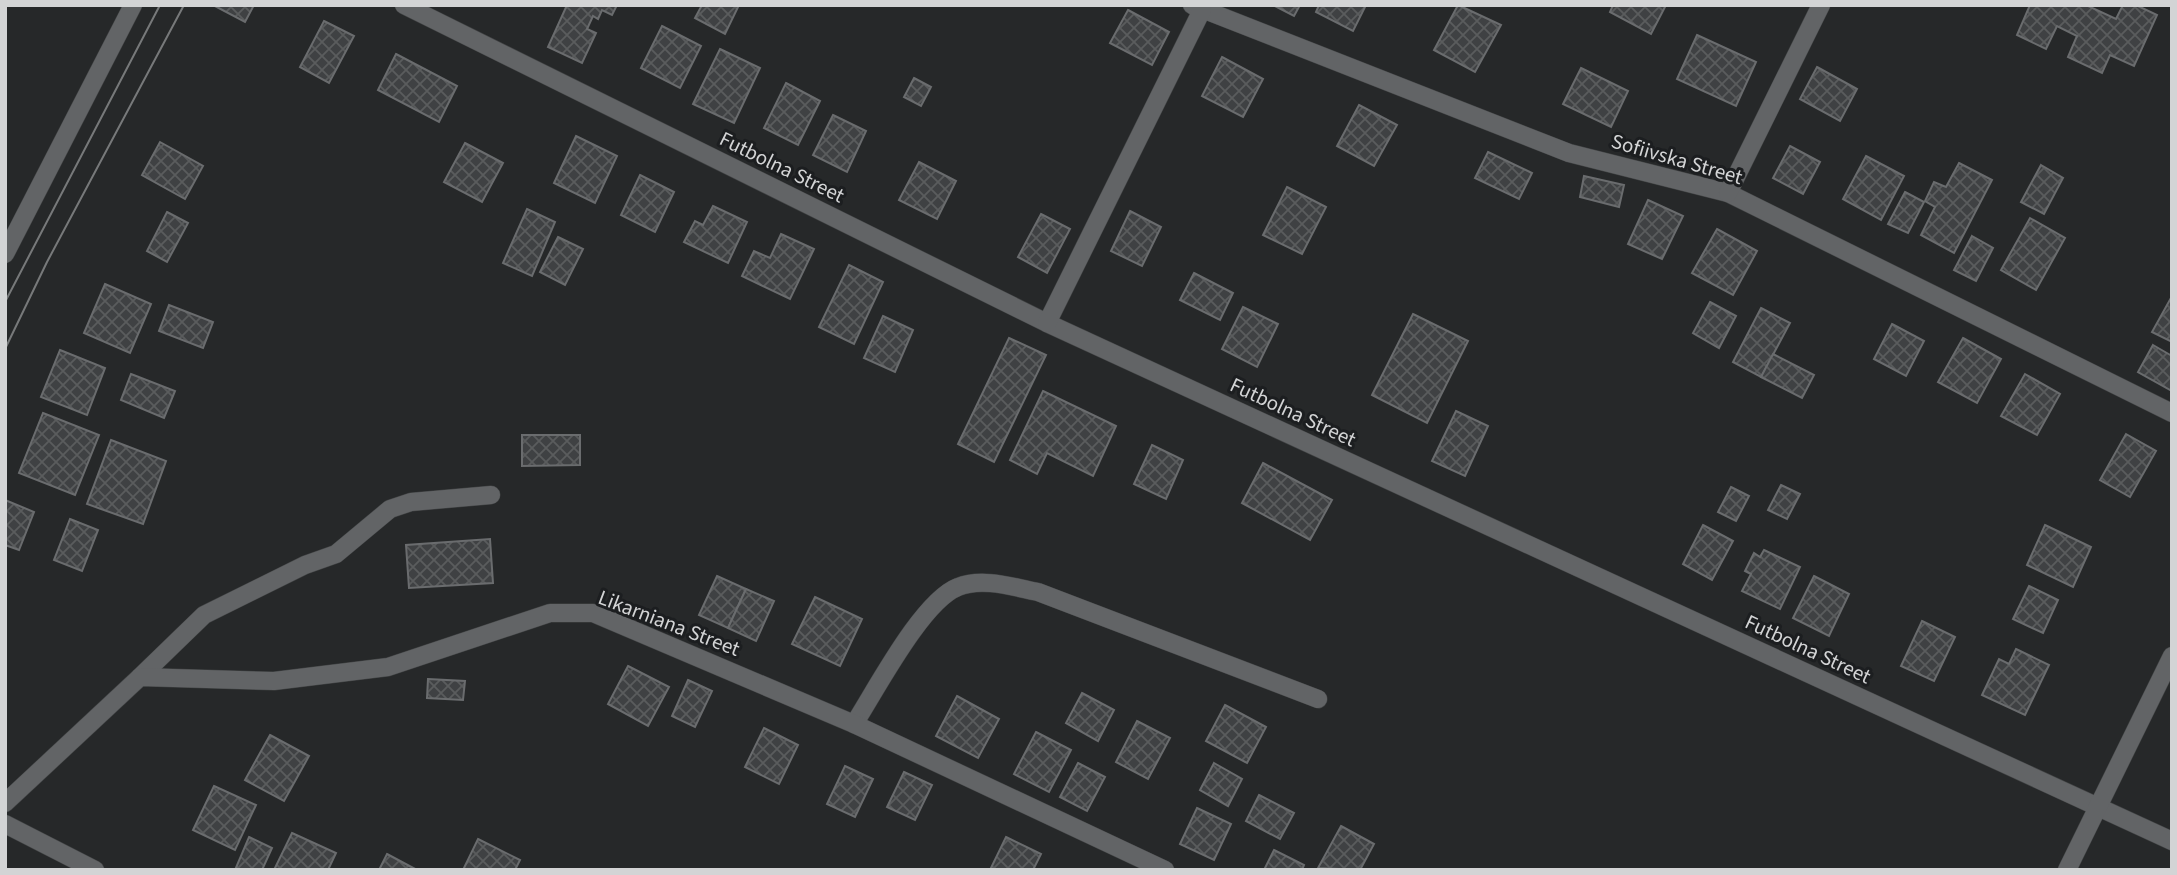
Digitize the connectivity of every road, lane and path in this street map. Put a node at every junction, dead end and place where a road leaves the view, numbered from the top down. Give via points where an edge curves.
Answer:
1 (133, 5) edge
2 (404, 5) edge
3 (1821, 5) edge
4 (1197, 8) edge
5 (1728, 194) junction
6 (5, 254) edge
7 (1047, 323) junction
8 (2172, 413) edge
9 (491, 495) dead end
10 (2172, 656) edge
11 (140, 677) junction
12 (1318, 699) dead end
13 (855, 724) junction
14 (5, 803) edge
15 (2098, 808) junction
16 (5, 824) edge
17 (2172, 841) edge
18 (95, 870) edge
19 (1165, 870) edge
20 (2067, 870) edge

1 - 6 street
2 - 7 street, Futbolna Street
3 - 5 street
4 - 5 street, Sofiivska Street via 1569,153
4 - 7 street
5 - 8 street, Sofiivska Street
7 - 15 street, Futbolna Street
9 - 11 street via 411,502 390,509 336,554 204,615
10 - 15 street
11 - 13 street, Likarniana Street via 274,681 388,667 550,613 593,613
11 - 14 street
12 - 13 street via 1038,592 991,583 957,587 926,611
13 - 19 street, Likarniana Street
15 - 17 street, Futbolna Street
15 - 20 street
16 - 18 street

